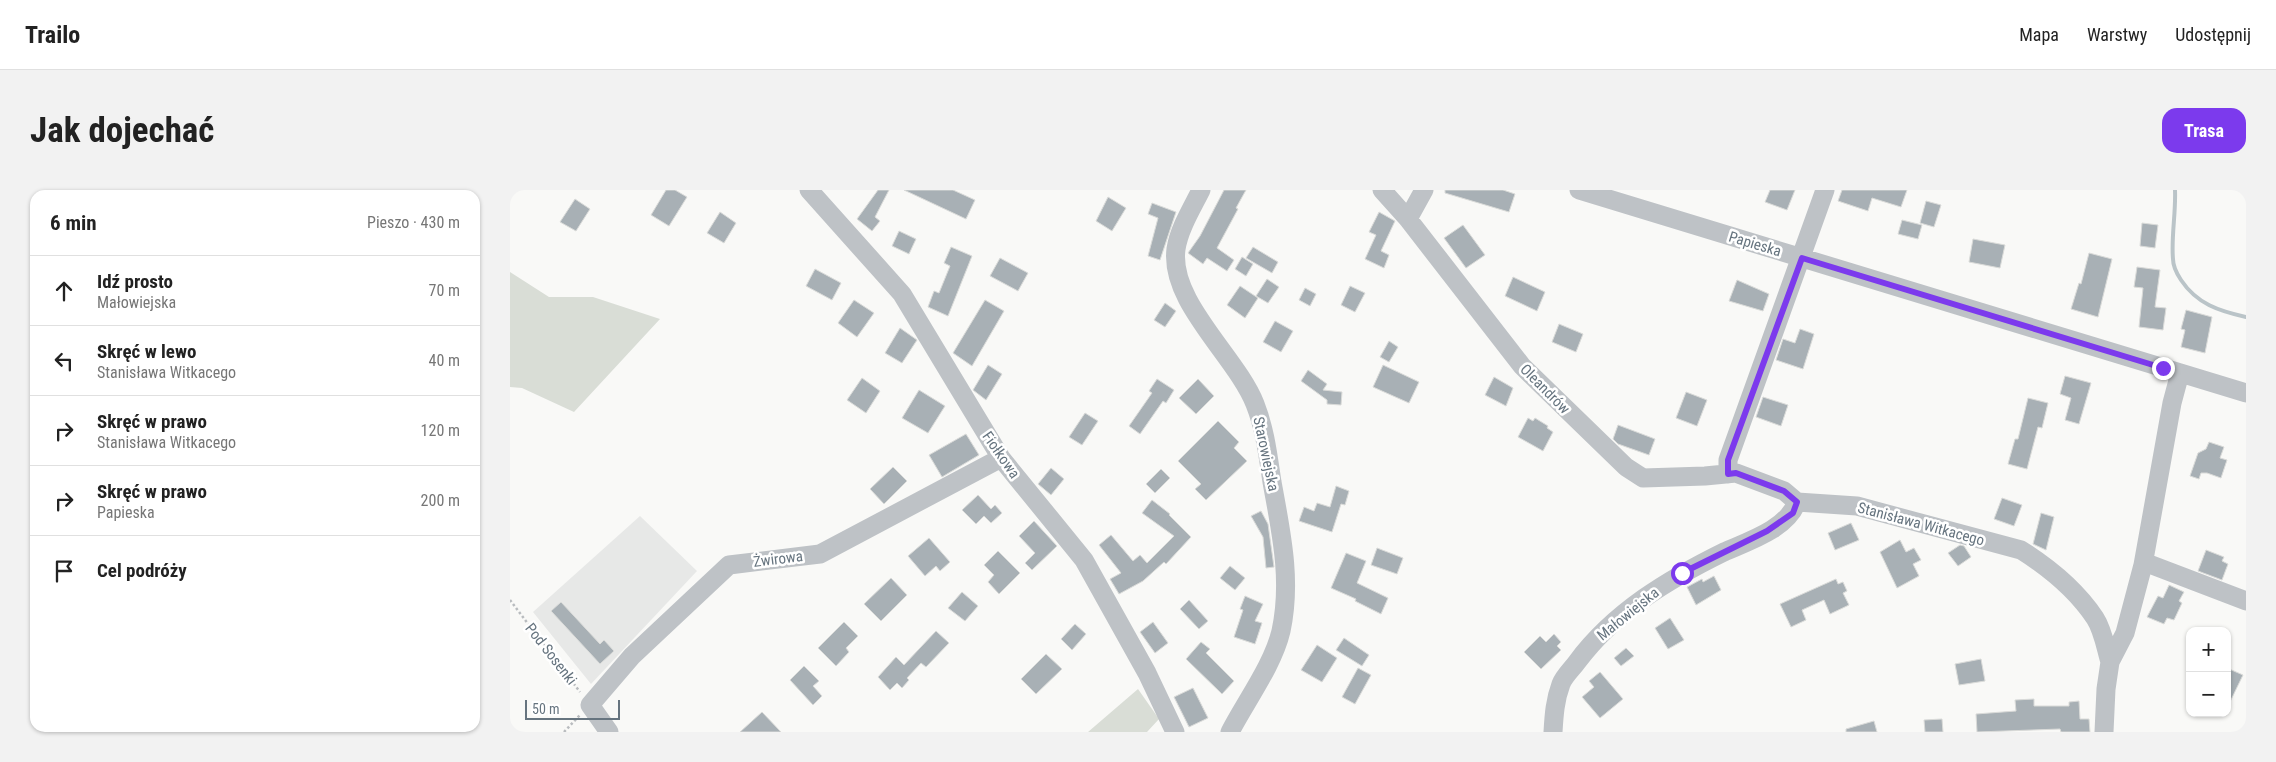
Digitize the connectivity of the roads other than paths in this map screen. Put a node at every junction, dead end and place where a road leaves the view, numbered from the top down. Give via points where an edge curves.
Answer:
1 (809, 190) edge
2 (1201, 190) edge
3 (1382, 190) edge
4 (1424, 190) edge
5 (1579, 190) edge
6 (1825, 190) edge
7 (1408, 219) junction
8 (1802, 258) junction
9 (2180, 373) junction
10 (2246, 393) edge
11 (1001, 458) junction
12 (1728, 474) junction
13 (1797, 502) junction
14 (2144, 562) junction
15 (2246, 602) edge
16 (2110, 662) junction
17 (609, 732) edge
18 (1175, 732) edge
19 (1230, 732) edge
20 (1553, 732) edge
21 (2104, 732) edge

1 - 11 street, Fiołkowa via 902,294
2 - 19 street, Starowiejska via 1176,247 1177,272 1187,298 1255,403 1263,428 1286,568 1285,603 1276,646
3 - 7 street, Oleandrów
4 - 7 street
5 - 8 street, Papieska
6 - 8 street
7 - 12 street, Oleandrów via 1522,366 1626,467 1643,478
8 - 9 street, Papieska
8 - 12 street via 1728,460
9 - 10 street, Papieska
9 - 14 street, Stanisława Witkacego
11 - 17 street, Żwirowa via 820,554 729,565 632,656 590,705
11 - 18 street, Fiołkowa via 1084,560 1147,673
12 - 13 street via 1736,473 1784,491
13 - 16 street, Stanisława Witkacego via 1857,506 2021,550 2042,563 2096,619
13 - 20 street, Małowiejska via 1793,513 1767,531 1682,573 1634,605 1589,645 1562,682 1554,708
14 - 15 street
14 - 16 street, Stanisława Witkacego via 2125,633
16 - 21 street, Stanisława Witkacego

